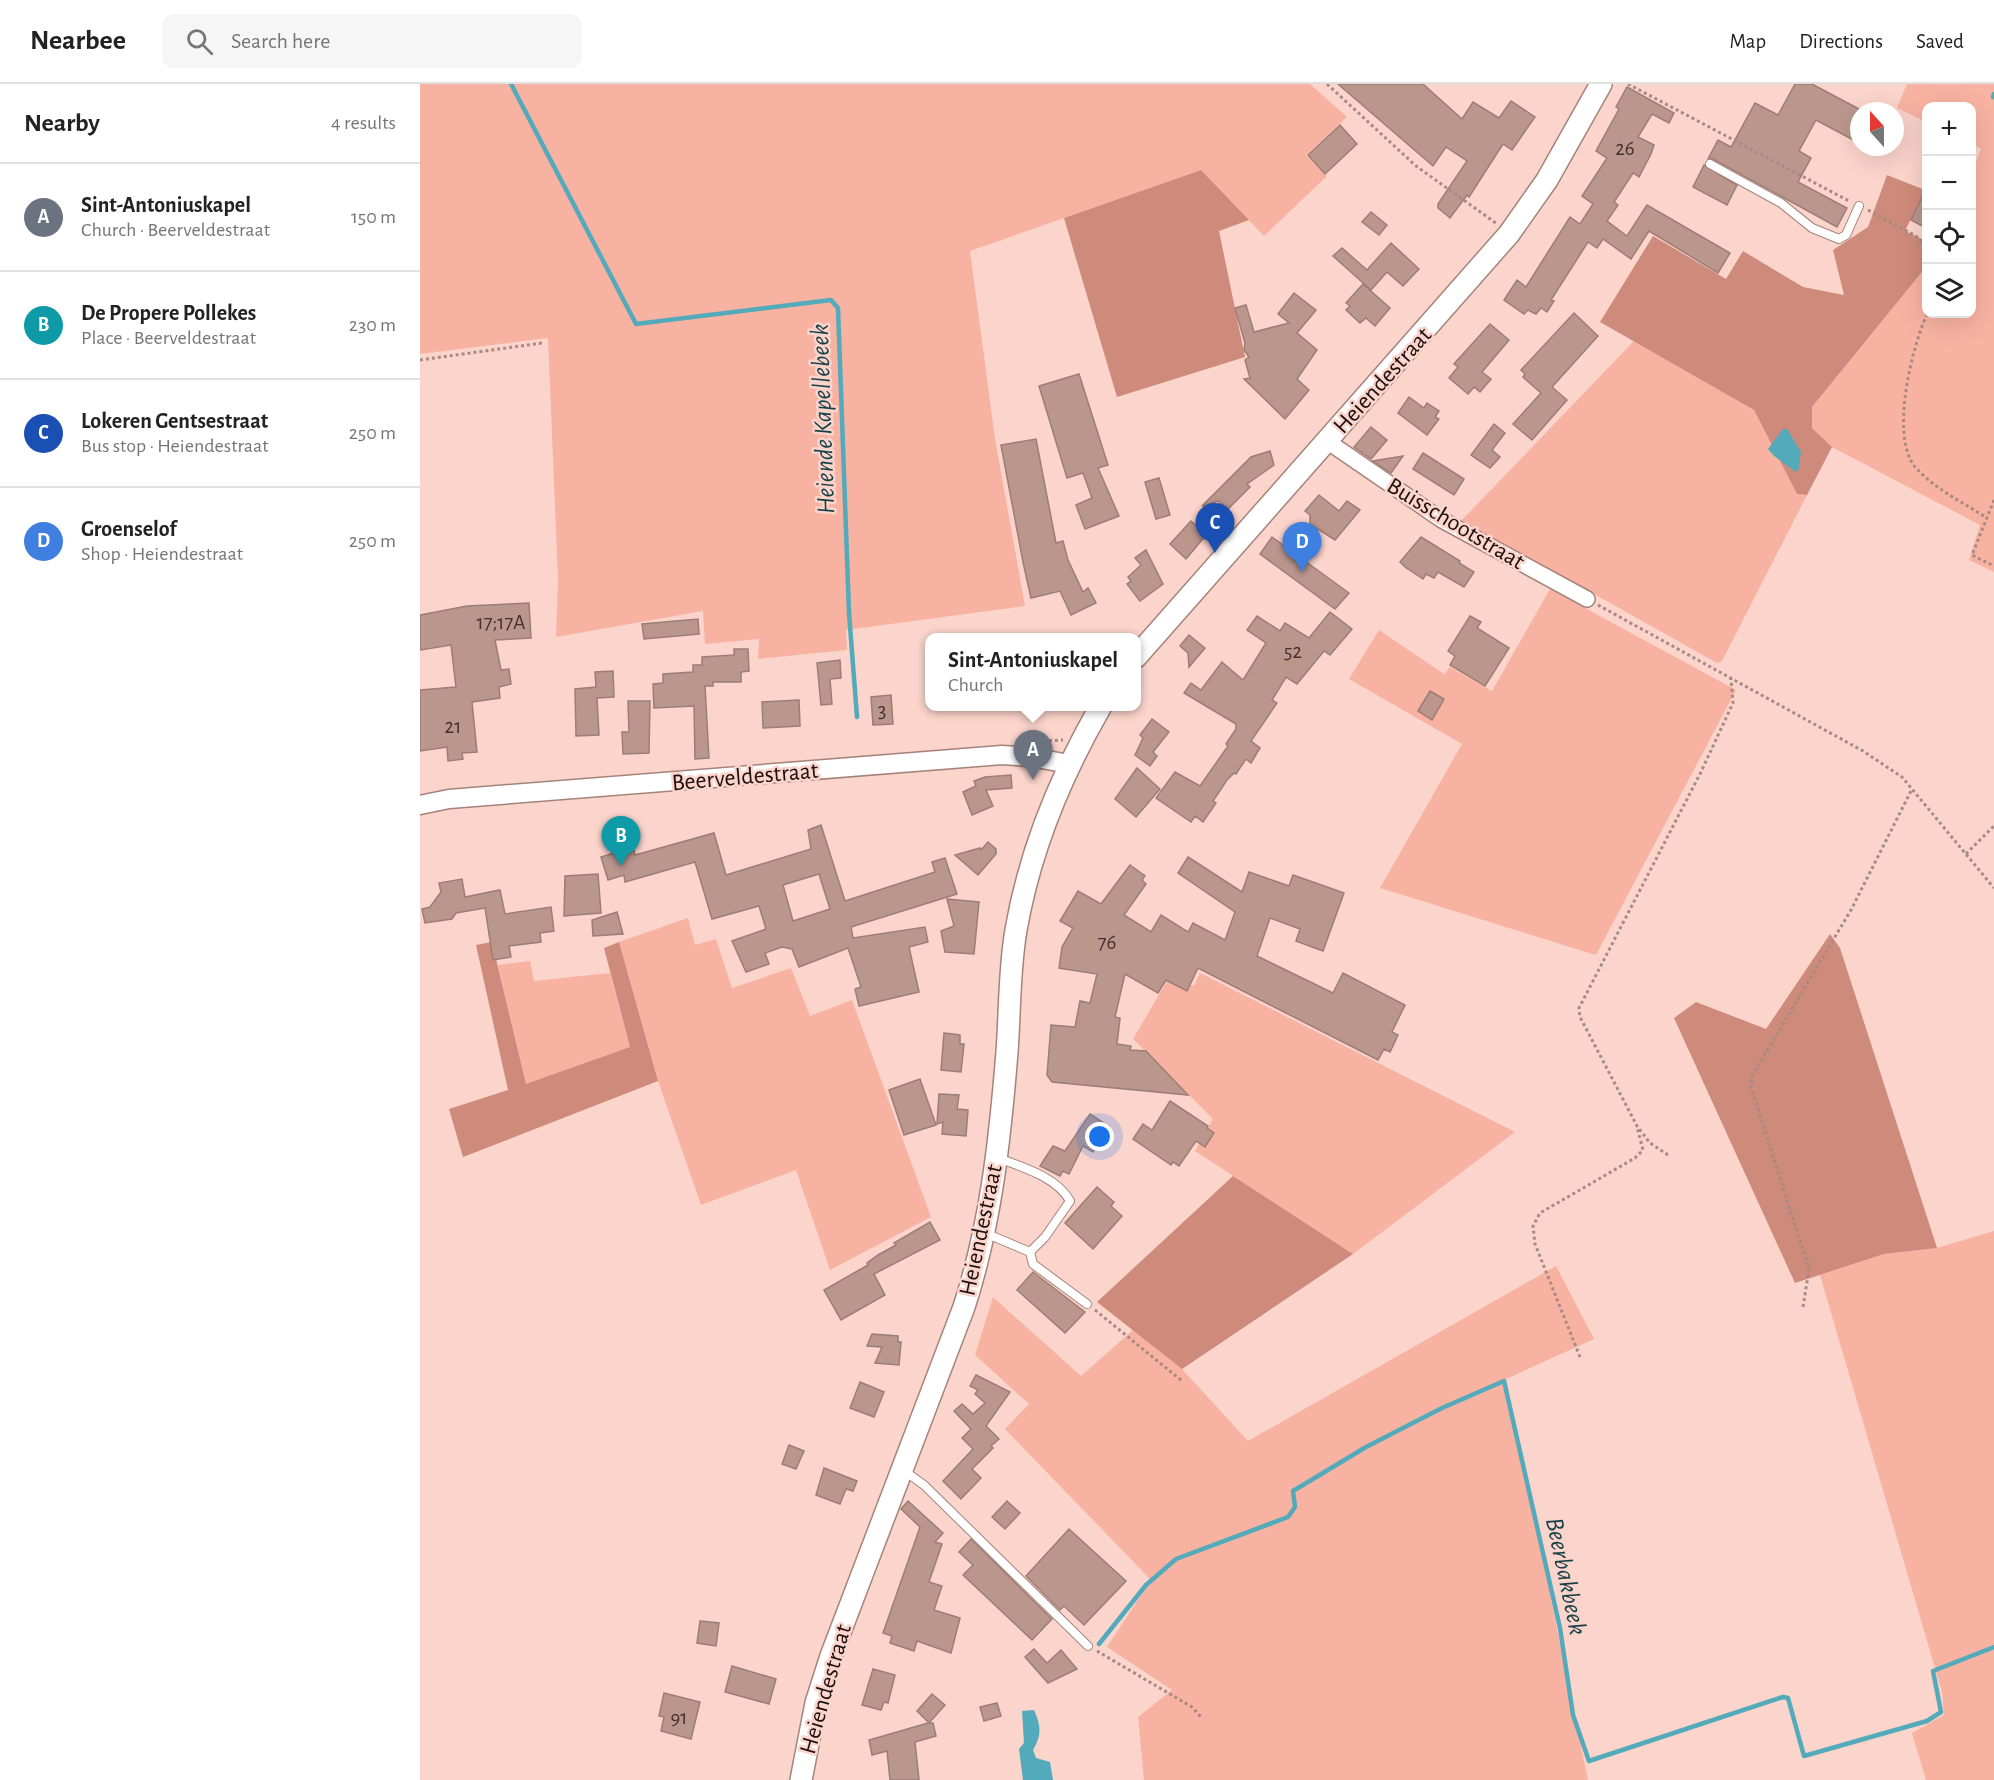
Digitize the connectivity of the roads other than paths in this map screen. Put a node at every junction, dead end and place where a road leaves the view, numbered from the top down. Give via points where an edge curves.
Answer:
1 (1601, 84) edge
2 (1710, 164) dead end
3 (1859, 206) road end
4 (1328, 441) junction
5 (1587, 599) road end
6 (1141, 652) edge
7 (1098, 711) edge
8 (1069, 764) junction
9 (420, 804) edge
10 (996, 1158) junction
11 (984, 1233) junction
12 (1030, 1252) junction
13 (1087, 1304) road end
14 (902, 1469) junction
15 (1088, 1646) road end
16 (801, 1780) edge

1 - 4 main road, Heiendestraat via 1547,180 1509,234
2 - 3 lane via 1782,203 1812,228 1839,239 1846,235
4 - 5 street, Buisschootstraat via 1442,520
4 - 6 main road, Heiendestraat
7 - 8 main road, Heiendestraat
8 - 9 street, Beerveldestraat via 1002,755
8 - 10 main road, Heiendestraat via 1032,860 1016,931
10 - 11 main road, Heiendestraat
10 - 12 lane via 1026,1168 1064,1190 1070,1201 1045,1238
11 - 12 lane
11 - 14 main road, Heiendestraat via 964,1307
12 - 13 lane via 1033,1264
14 - 15 lane via 924,1485
14 - 16 main road, Heiendestraat via 822,1684

